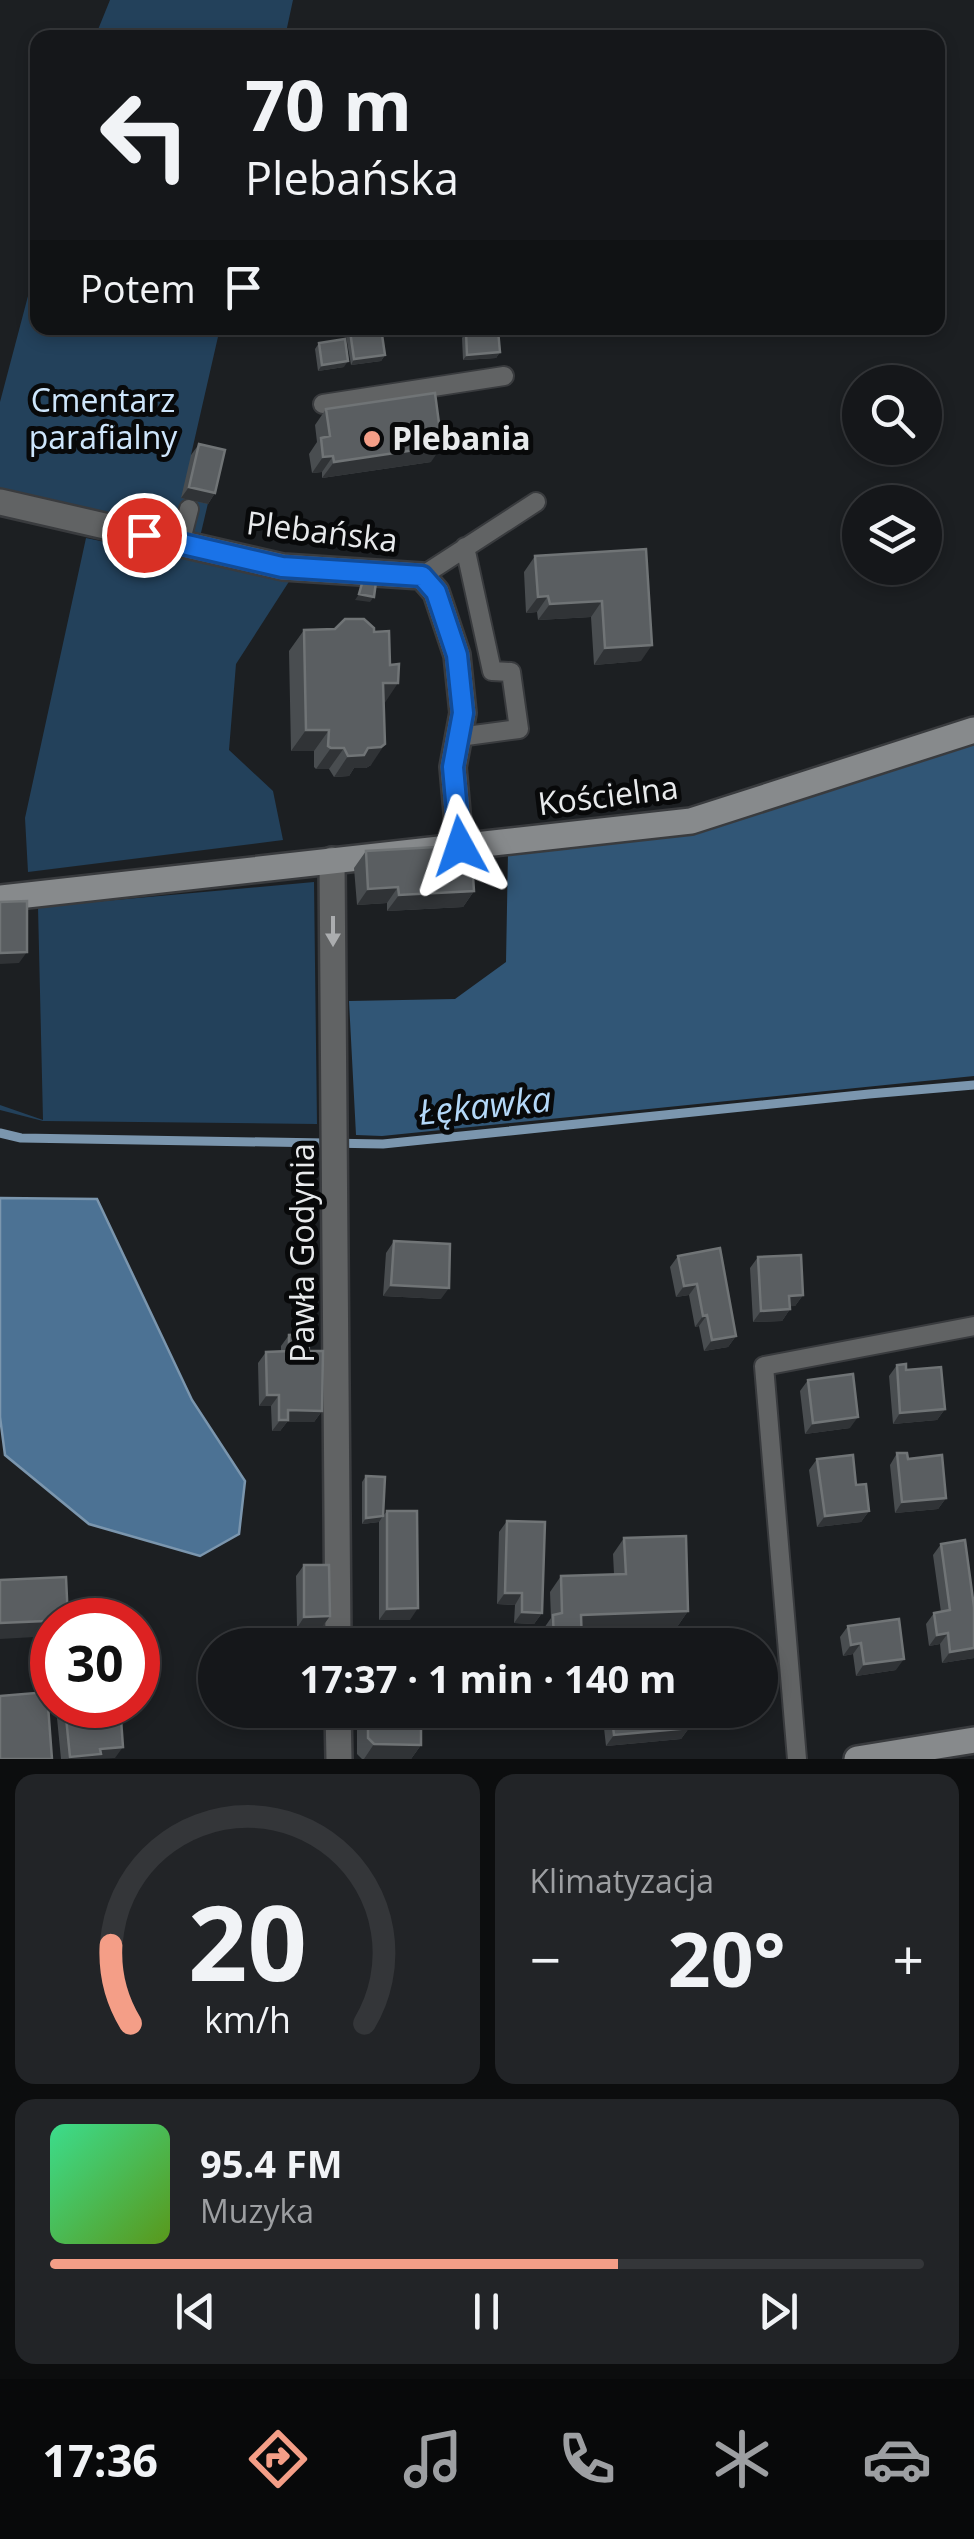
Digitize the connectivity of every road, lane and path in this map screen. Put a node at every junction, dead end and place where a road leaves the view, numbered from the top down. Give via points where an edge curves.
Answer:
1 (504, 376) dead end
2 (324, 404) dead end
3 (0, 502) edge
4 (536, 502) dead end
5 (189, 509) dead end
6 (180, 544) junction
7 (465, 548) junction
8 (422, 576) junction
9 (974, 730) edge
10 (459, 737) junction
11 (460, 846) junction
12 (332, 860) junction
13 (0, 898) edge
14 (974, 1326) edge
15 (338, 1628) edge
16 (338, 1728) edge
17 (974, 1740) edge
18 (933, 1753) edge
19 (339, 1759) edge
20 (797, 1759) edge
21 (857, 1759) edge

1 - 2 lane
3 - 6 street, Plebańska
4 - 7 lane
5 - 6 lane
6 - 8 street, Plebańska via 282,567
7 - 8 lane
7 - 10 lane via 492,671 511,672 519,729
8 - 10 street, Plebańska via 436,592 457,655
9 - 11 street, Kościelna via 690,821
10 - 11 street, Plebańska via 453,767
11 - 12 street, Kościelna
12 - 13 street, Kościelna
12 -> 15 street, Pawła Godynia
14 - 20 lane via 764,1366
16 - 19 street
17 - 18 street
18 - 21 street

